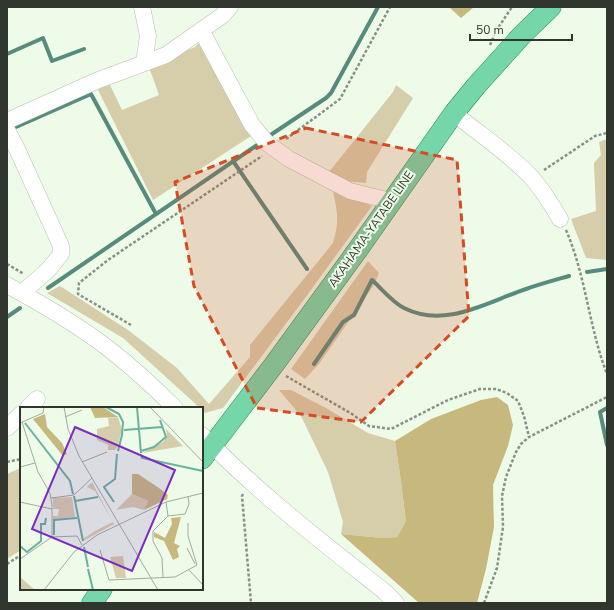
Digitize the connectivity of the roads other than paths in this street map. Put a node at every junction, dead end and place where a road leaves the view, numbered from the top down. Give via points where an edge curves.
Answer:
1 (142, 7) edge
2 (230, 7) edge
3 (551, 7) edge
4 (201, 30) junction
5 (144, 63) junction
6 (454, 113) junction
7 (7, 121) edge
8 (7, 130) edge
9 (391, 202) junction
10 (560, 219) road end
11 (7, 285) edge
12 (22, 293) junction
13 (175, 407) edge
14 (20, 415) edge
15 (7, 428) edge
16 (206, 447) edge
17 (101, 590) edge
18 (92, 603) edge
19 (396, 603) edge

1 - 5 street via 148,36
2 - 4 street
3 - 6 main road, AKAHAMA-YATABE LINE via 522,35
4 - 5 street via 166,55
4 - 9 street via 252,125 267,143 350,191
5 - 7 street via 96,81
6 - 9 main road, AKAHAMA-YATABE LINE
6 - 10 street via 532,178
8 - 12 street via 61,246 61,254 49,269
9 - 16 main road, AKAHAMA-YATABE LINE via 273,366
11 - 12 street
12 - 13 street via 79,327 109,349
14 - 15 street
16 - 19 street
17 - 18 main road

